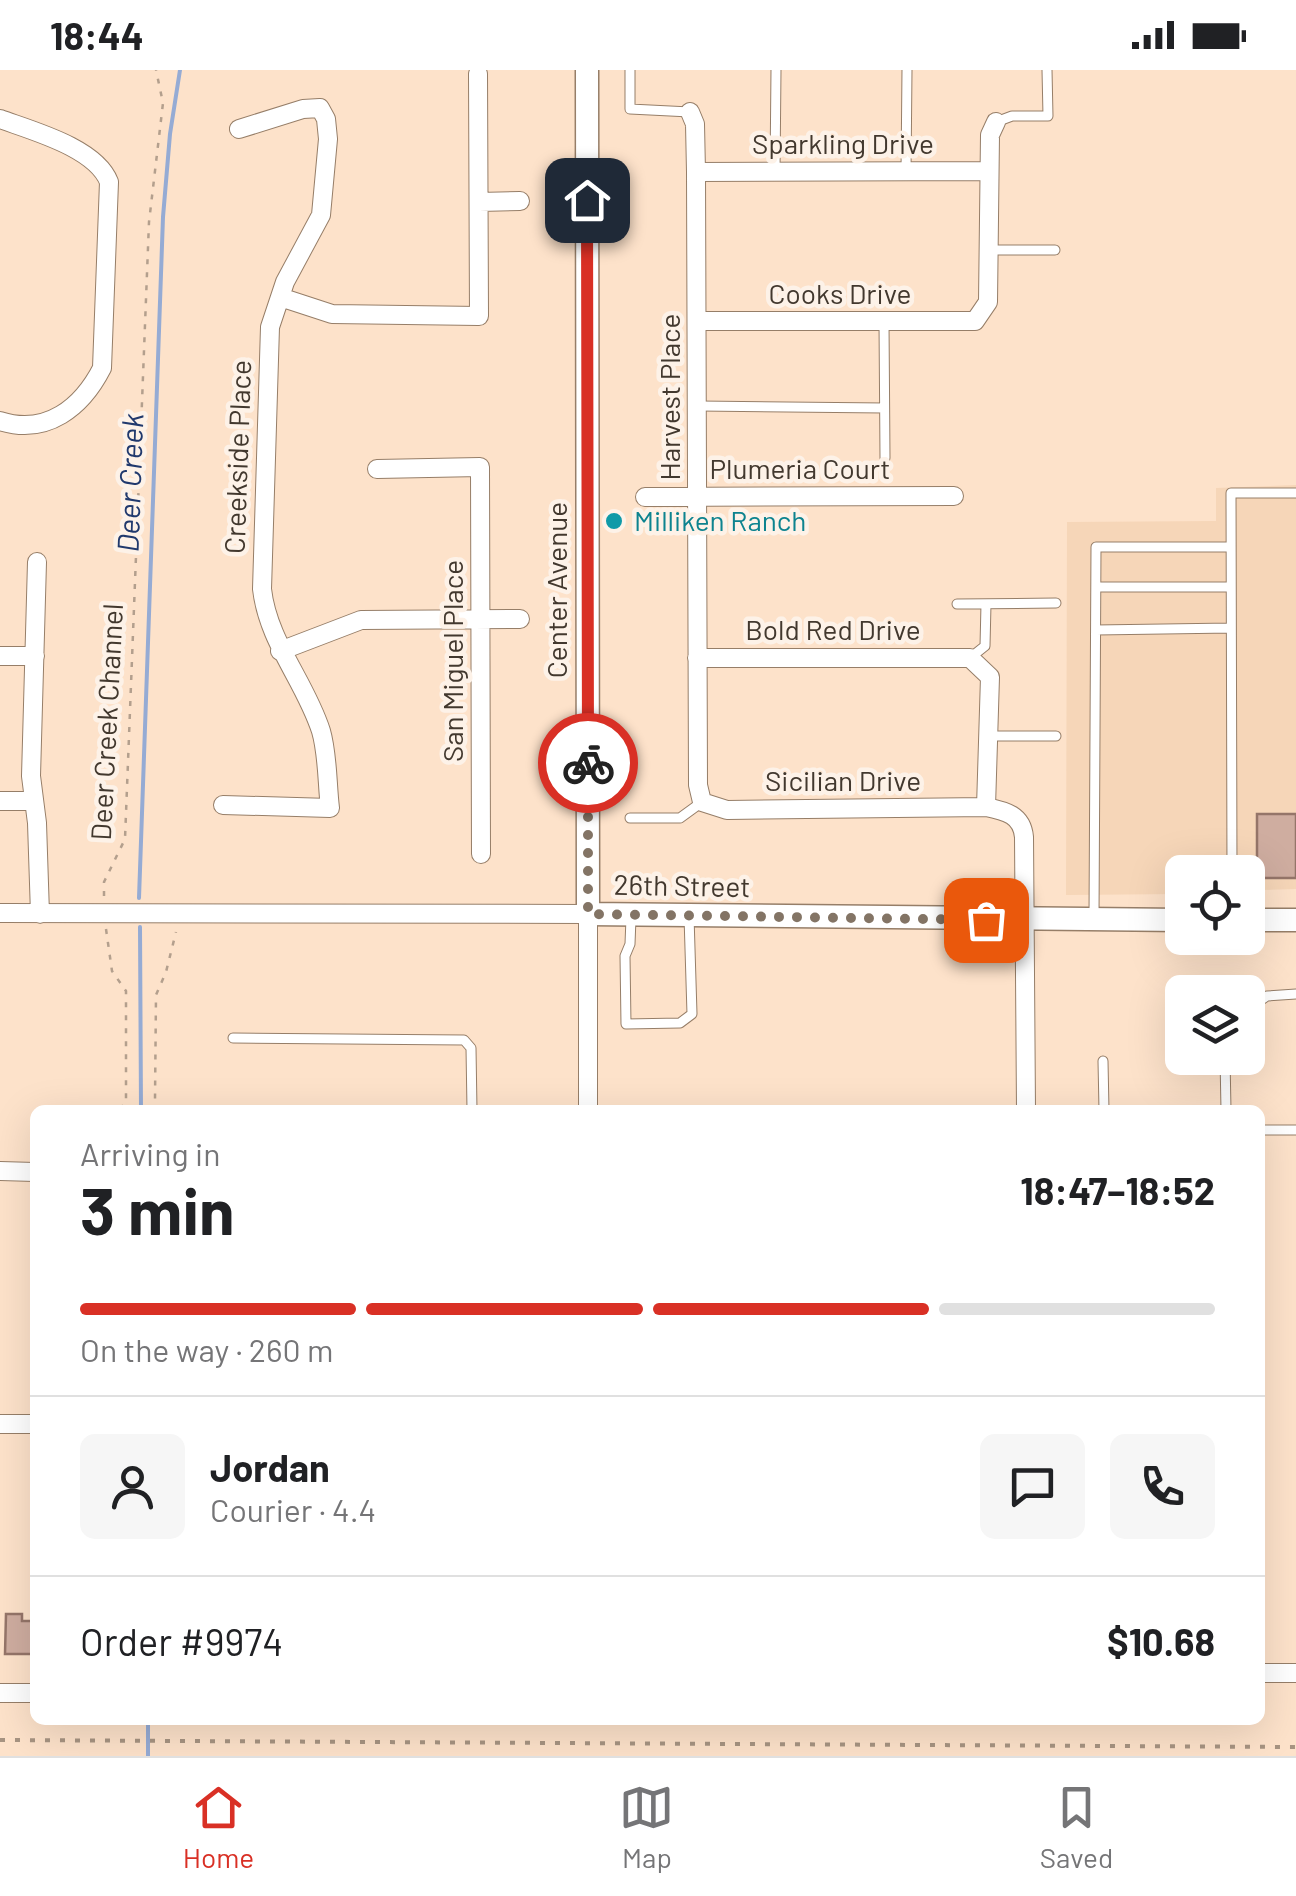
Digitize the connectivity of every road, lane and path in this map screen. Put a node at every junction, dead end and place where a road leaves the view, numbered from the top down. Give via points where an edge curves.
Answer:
1 (156, 70) edge
2 (586, 70) edge
3 (630, 70) edge
4 (776, 70) edge
5 (906, 70) edge
6 (1048, 70) edge
7 (478, 74) dead end
8 (690, 112) joint
9 (0, 120) edge
10 (996, 122) joint
11 (239, 129) dead end
12 (989, 171) junction
13 (696, 172) junction
14 (775, 172) junction
15 (906, 172) junction
16 (479, 202) junction
17 (520, 202) dead end
18 (989, 250) junction
19 (1055, 250) dead end
20 (280, 298) junction
21 (698, 320) junction
22 (884, 322) junction
23 (699, 406) junction
24 (884, 408) junction
25 (0, 420) edge
26 (884, 458) dead end
27 (377, 468) dead end
28 (1296, 493) edge
29 (954, 496) dead end
30 (645, 497) dead end
31 (697, 497) junction
32 (1231, 547) junction
33 (37, 562) dead end
34 (1096, 587) junction
35 (1231, 587) junction
36 (1056, 603) dead end
37 (957, 604) dead end
38 (986, 604) junction
39 (480, 618) junction
40 (520, 619) dead end
41 (1231, 628) junction
42 (1096, 630) junction
43 (280, 651) junction
44 (0, 656) edge
45 (35, 656) junction
46 (697, 658) junction
47 (970, 658) junction
48 (989, 736) junction
49 (1056, 736) dead end
50 (0, 801) edge
51 (33, 801) junction
52 (702, 802) junction
53 (223, 804) dead end
54 (986, 808) junction
55 (630, 818) dead end
56 (481, 854) dead end
57 (1232, 855) edge
58 (104, 894) dead end
59 (0, 913) edge
60 (40, 914) junction
61 (177, 914) junction
62 (588, 914) junction
63 (631, 915) junction
64 (690, 916) junction
65 (1024, 920) junction
66 (1094, 920) junction
67 (1165, 920) edge
68 (1265, 920) edge
69 (1296, 920) edge
70 (108, 937) dead end
71 (1296, 994) edge
72 (1265, 997) edge
73 (233, 1038) dead end
74 (1103, 1061) dead end
75 (1225, 1075) edge
76 (123, 1105) edge
77 (158, 1105) edge
78 (472, 1105) edge
79 (588, 1105) edge
80 (1026, 1105) edge
81 (1104, 1105) edge
82 (1226, 1105) edge
83 (1265, 1130) edge
84 (1296, 1130) edge
85 (0, 1172) edge
86 (30, 1172) edge
87 (0, 1424) edge
88 (30, 1424) edge
89 (1265, 1673) edge
90 (1296, 1673) edge
91 (0, 1693) edge
92 (30, 1693) edge

1 - 58 path, Deer Creek Channel via 163,103 149,222 125,839
2 - 62 street, Center Avenue
3 - 8 lane via 630,109
4 - 14 lane
5 - 15 lane
6 - 10 lane via 1048,116
7 - 16 street
8 - 13 street, Harvest Place
9 - 25 street via 96,161 108,182 102,368 90,393 52,421
10 - 12 street
11 - 20 street, Creekside Place via 303,109 320,108 326,119 321,215
12 - 15 street, Sparkling Drive
12 - 18 street
13 - 14 street, Sparkling Drive
13 - 21 street, Harvest Place
14 - 15 street, Sparkling Drive
16 - 17 street
16 - 20 street via 479,316 332,314
18 - 19 lane
18 - 22 street, Cooks Drive via 988,302 981,316 968,323
20 - 43 street, Creekside Place via 270,327 262,589
21 - 22 street, Cooks Drive
21 - 23 street, Harvest Place
22 - 24 lane
23 - 24 lane
23 - 31 street, Harvest Place
24 - 26 lane
27 - 39 street, San Miguel Place via 480,467
28 - 32 lane via 1230,494
29 - 31 street, Plumeria Court
30 - 31 street, Plumeria Court
31 - 46 street, Harvest Place
32 - 34 lane via 1096,547
32 - 35 lane
33 - 45 street
34 - 35 lane
34 - 42 lane
35 - 41 lane
36 - 38 lane
37 - 38 lane
38 - 47 lane via 985,646
39 - 40 street
39 - 43 street via 361,620
39 - 56 street, San Miguel Place
41 - 42 lane
41 - 57 lane
42 - 66 lane
43 - 53 street, Creekside Place via 322,734 330,808
44 - 45 street
45 - 51 street
46 - 47 street, Bold Red Drive
46 - 52 street, Harvest Place
47 - 48 street via 990,677
48 - 49 lane
48 - 54 street
50 - 51 street
51 - 60 street
52 - 54 street, Sicilian Drive via 727,810
52 - 55 lane via 680,818
54 - 65 street via 1013,815 1023,828
59 - 60 street, 26th Street
60 - 61 street, 26th Street
61 - 62 street, 26th Street
61 - 77 path via 154,1013
62 - 63 street, 26th Street
62 - 79 street, Center Avenue
63 - 64 street, 26th Street
63 - 64 lane via 626,1024 680,1023 692,1014
64 - 65 street, 26th Street
65 - 66 street, 26th Street
65 - 80 street
66 - 67 street, 26th Street
68 - 69 street
70 - 76 path via 112,972 126,992
71 - 72 lane
73 - 78 lane via 464,1040 471,1048
74 - 81 lane
75 - 82 lane
83 - 84 lane
85 - 86 street
87 - 88 street
89 - 90 street
91 - 92 street

